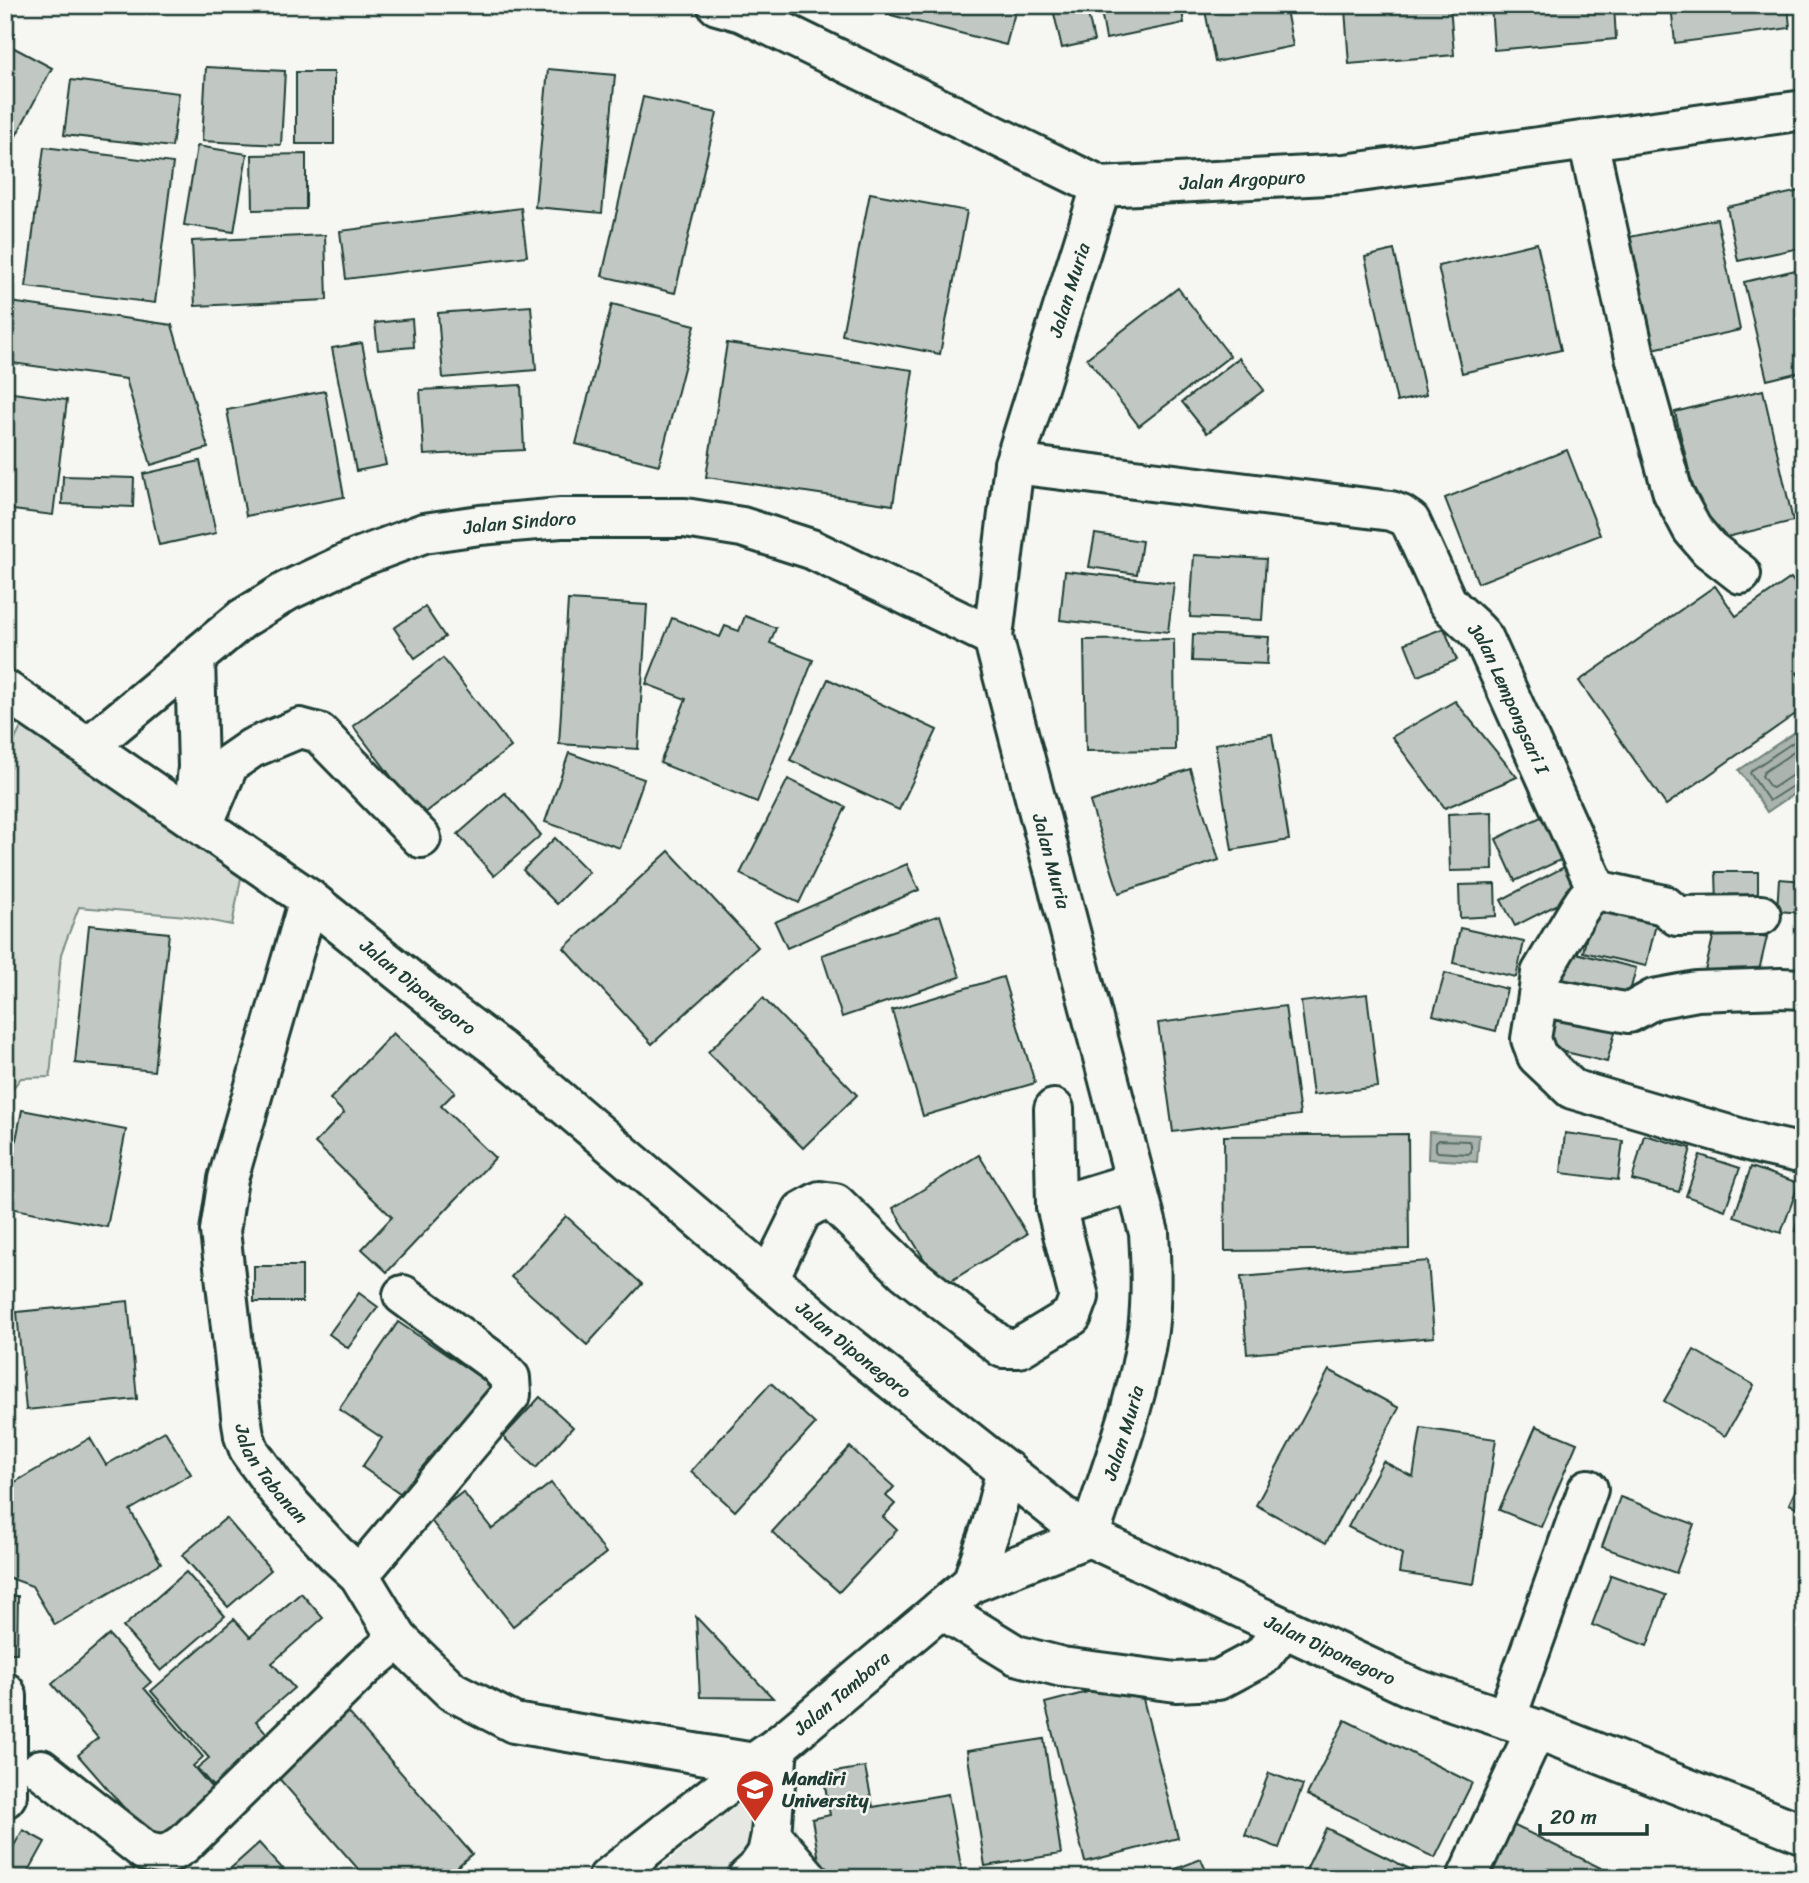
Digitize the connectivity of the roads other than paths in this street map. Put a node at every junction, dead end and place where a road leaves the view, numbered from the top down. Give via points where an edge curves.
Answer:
1 (717, 5) edge
2 (1804, 110) edge
3 (1588, 140) junction
4 (1101, 187) junction
5 (1014, 464) junction
6 (1741, 574) dead end
7 (993, 638) junction
8 (195, 659) junction
9 (5, 690) edge
10 (89, 746) junction
11 (198, 822) junction
12 (421, 838) dead end
13 (1597, 890) junction
14 (309, 899) junction
15 (1760, 915) dead end
16 (1803, 989) edge
17 (1538, 996) junction
18 (1054, 1109) dead end
19 (1804, 1154) edge
20 (1135, 1182) junction
21 (1056, 1206) junction
22 (769, 1278) junction
23 (403, 1295) dead end
24 (1006, 1470) junction
25 (1588, 1489) dead end
26 (1089, 1537) junction
27 (359, 1575) junction
28 (972, 1583) junction
29 (941, 1609) junction
30 (1284, 1628) junction
31 (398, 1639) junction
32 (5, 1692) edge
33 (1521, 1724) junction
34 (766, 1755) junction
35 (41, 1769) dead end
36 (5, 1798) edge
37 (1804, 1834) edge
38 (771, 1835) junction
39 (608, 1878) edge
40 (747, 1878) edge
41 (808, 1878) edge
42 (1467, 1878) edge

1 - 4 street, Jalan Argopuro via 742,12
2 - 3 street, Jalan Argopuro
3 - 4 street, Jalan Argopuro via 1345,174
3 - 6 street via 1635,356 1673,493 1692,529
4 - 5 street, Jalan Muria
5 - 7 street, Jalan Muria
5 - 13 street, Jalan Lempongsari I via 1391,511 1410,521 1446,600 1484,639
7 - 8 street, Jalan Sindoro via 811,549 742,527 685,518 561,518 424,534 360,556 287,591 243,619
7 - 20 street, Jalan Muria
8 - 10 street, Jalan Sindoro
8 - 11 street
9 - 10 street, Jalan Diponegoro
10 - 11 street, Jalan Diponegoro
11 - 12 street via 229,764 252,748 300,728 319,733
11 - 14 street, Jalan Diponegoro
13 - 15 street via 1664,905 1677,916
13 - 17 street via 1586,899 1541,973
14 - 22 street, Jalan Diponegoro via 499,1049
14 - 27 street, Jalan Tabanan via 228,1180 220,1231 241,1415 250,1452 278,1491
16 - 17 street via 1697,990 1654,999 1629,1013
17 - 19 street via 1531,1039 1537,1056 1572,1090
18 - 21 street
20 - 21 street
20 - 26 street, Jalan Muria via 1149,1233 1148,1330 1133,1402
21 - 22 street via 1079,1297 1072,1316 1019,1348 1003,1348 914,1279 835,1203 820,1201 802,1212
22 - 24 street, Jalan Diponegoro
23 - 27 street via 497,1364 510,1378 511,1394
24 - 26 street, Jalan Diponegoro
24 - 28 street
25 - 33 street
26 - 28 street, Jalan Tambora
26 - 30 street, Jalan Diponegoro
27 - 31 street, Jalan Tabanan
28 - 29 street, Jalan Tambora
29 - 30 street via 1016,1655 1062,1667 1176,1682 1219,1680 1261,1657
29 - 34 street, Jalan Tambora
30 - 33 street, Jalan Diponegoro via 1413,1688
31 - 34 street, Jalan Tabanan via 452,1691 514,1723
31 - 35 street via 170,1853 159,1856 145,1851
32 - 36 street
33 - 37 street, Jalan Diponegoro
33 - 42 street
34 - 38 street
34 - 39 street, Jalan Tambora
38 - 40 street via 767,1854
38 - 41 street

